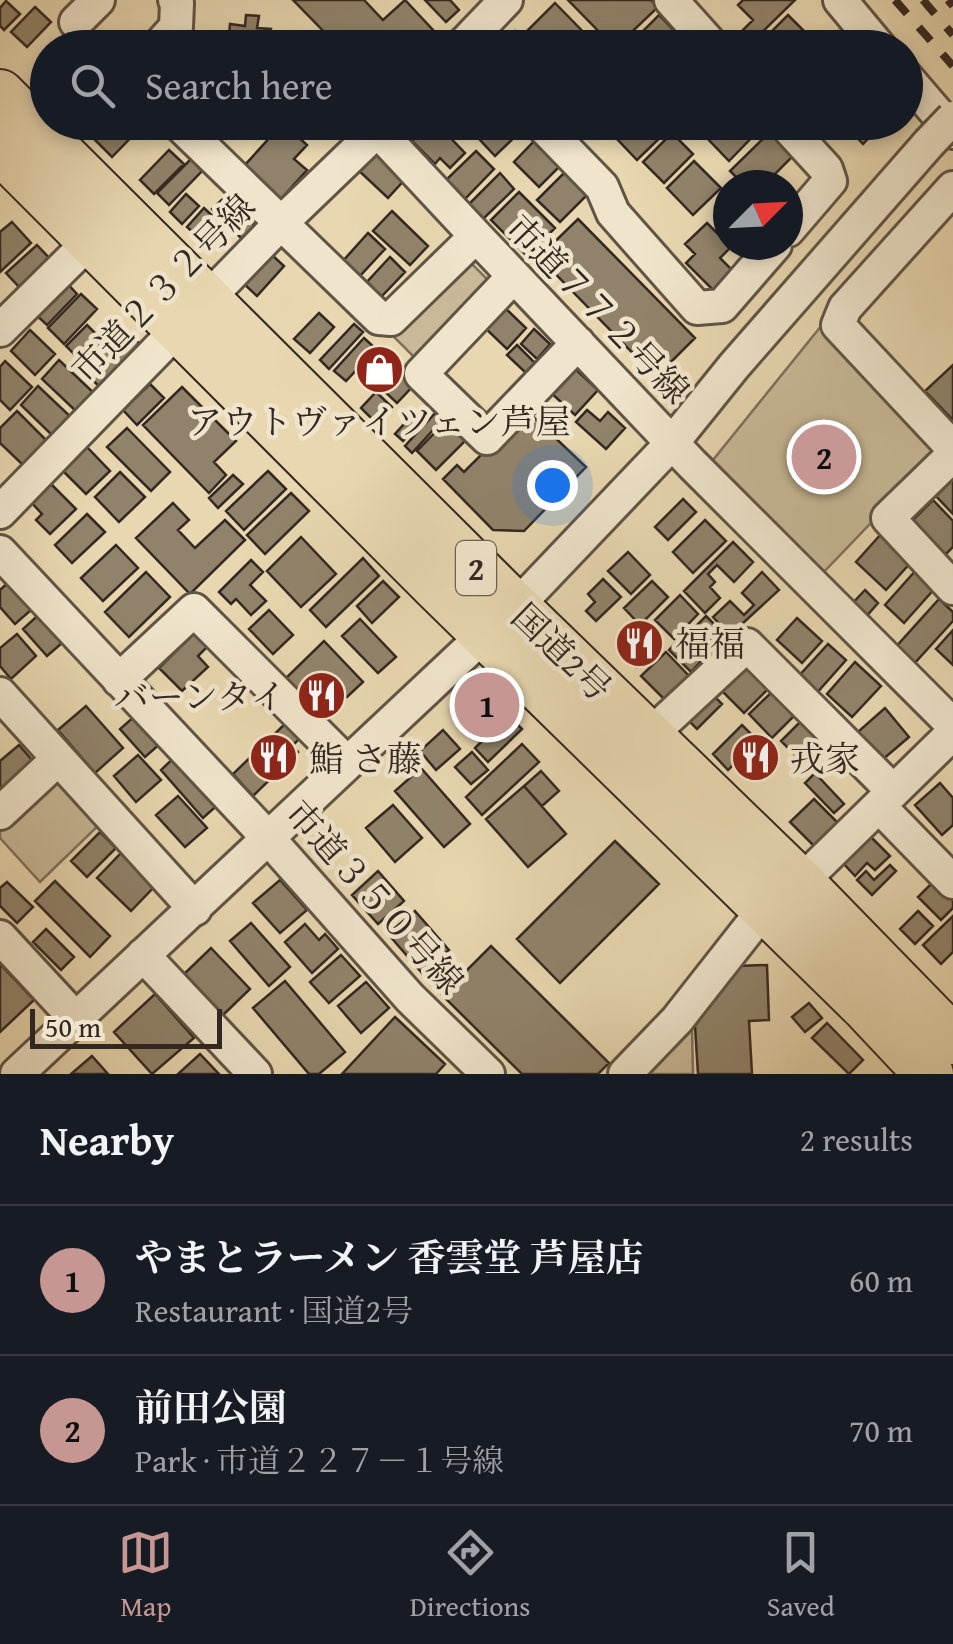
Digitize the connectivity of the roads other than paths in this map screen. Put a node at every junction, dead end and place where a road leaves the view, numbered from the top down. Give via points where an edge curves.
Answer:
1 (175, 0) edge
2 (506, 0) edge
3 (671, 0) edge
4 (840, 0) edge
5 (173, 30) edge
6 (478, 30) edge
7 (698, 30) edge
8 (865, 30) edge
9 (0, 94) edge
10 (923, 107) edge
11 (953, 118) edge
12 (30, 128) edge
13 (941, 138) edge
14 (40, 140) edge
15 (195, 140) edge
16 (368, 140) edge
17 (393, 140) edge
18 (556, 140) edge
19 (799, 140) edge
20 (0, 149) edge
21 (953, 188) edge
22 (803, 212) edge
23 (280, 224) junction
24 (476, 236) junction
25 (91, 240) junction
26 (762, 260) edge
27 (514, 276) junction
28 (193, 315) junction
29 (0, 330) edge
30 (578, 343) junction
31 (672, 443) junction
32 (953, 452) edge
33 (0, 512) edge
34 (0, 552) edge
35 (953, 588) edge
36 (500, 621) junction
37 (119, 680) junction
38 (0, 694) edge
39 (953, 729) edge
40 (648, 736) junction
41 (58, 759) junction
42 (347, 763) junction
43 (886, 799) junction
44 (0, 813) edge
45 (269, 839) junction
46 (953, 882) edge
47 (783, 896) junction
48 (195, 909) junction
49 (0, 937) edge
50 (143, 955) junction
51 (75, 1018) junction
52 (953, 1040) edge
53 (17, 1074) edge
54 (255, 1074) edge
55 (488, 1074) edge
56 (626, 1074) edge
57 (928, 1074) edge

1 - 5 street
2 - 6 street
3 - 7 street
4 - 8 street
9 - 12 highway, 国道2号 / 2
10 - 13 street
11 - 13 street, bridge
13 - 31 street
14 - 28 highway, 国道2号 / 2
15 - 23 street, 市道７７２号線
16 - 23 street, 市道２３２号線
17 - 24 street
18 - 26 street via 697,308 722,306
19 - 22 street via 830,180
20 - 25 highway, 国道2号 / 2
21 - 32 street via 845,308 838,326
23 - 24 street, 市道７７２号線 via 379,318 392,319
23 - 28 street, 市道２３２号線
24 - 27 street, 市道７７２号線
25 - 28 highway, 国道2号 / 2
25 - 29 street
27 - 30 street, 市道７７２号線
27 - 30 street via 420,374 487,438
28 - 33 street, 市道２３２号線
28 - 36 highway, 国道2号 / 2
30 - 31 street, 市道７７２号線
31 - 36 street
31 - 39 street, 市道７７２号線
32 - 35 street via 888,518
34 - 37 street, 市道３５０号線
36 - 40 highway, 国道2号 / 2
36 - 42 street
36 - 47 highway, 国道2号 / 2
37 - 42 street via 194,610
37 - 45 street, 市道３５０号線
38 - 41 street
39 - 43 street
40 - 43 street via 747,645
40 - 47 highway, 国道2号 / 2
41 - 44 street
41 - 48 street
42 - 45 street
43 - 46 street
43 - 47 street
45 - 48 street
45 - 55 street, 市道３５０号線 via 410,998
47 - 52 highway, 国道2号 / 2
47 - 56 street
47 - 57 highway, 国道2号 / 2 via 866,1007
48 - 50 street
49 - 51 street
50 - 51 street
50 - 54 street
51 - 53 street

